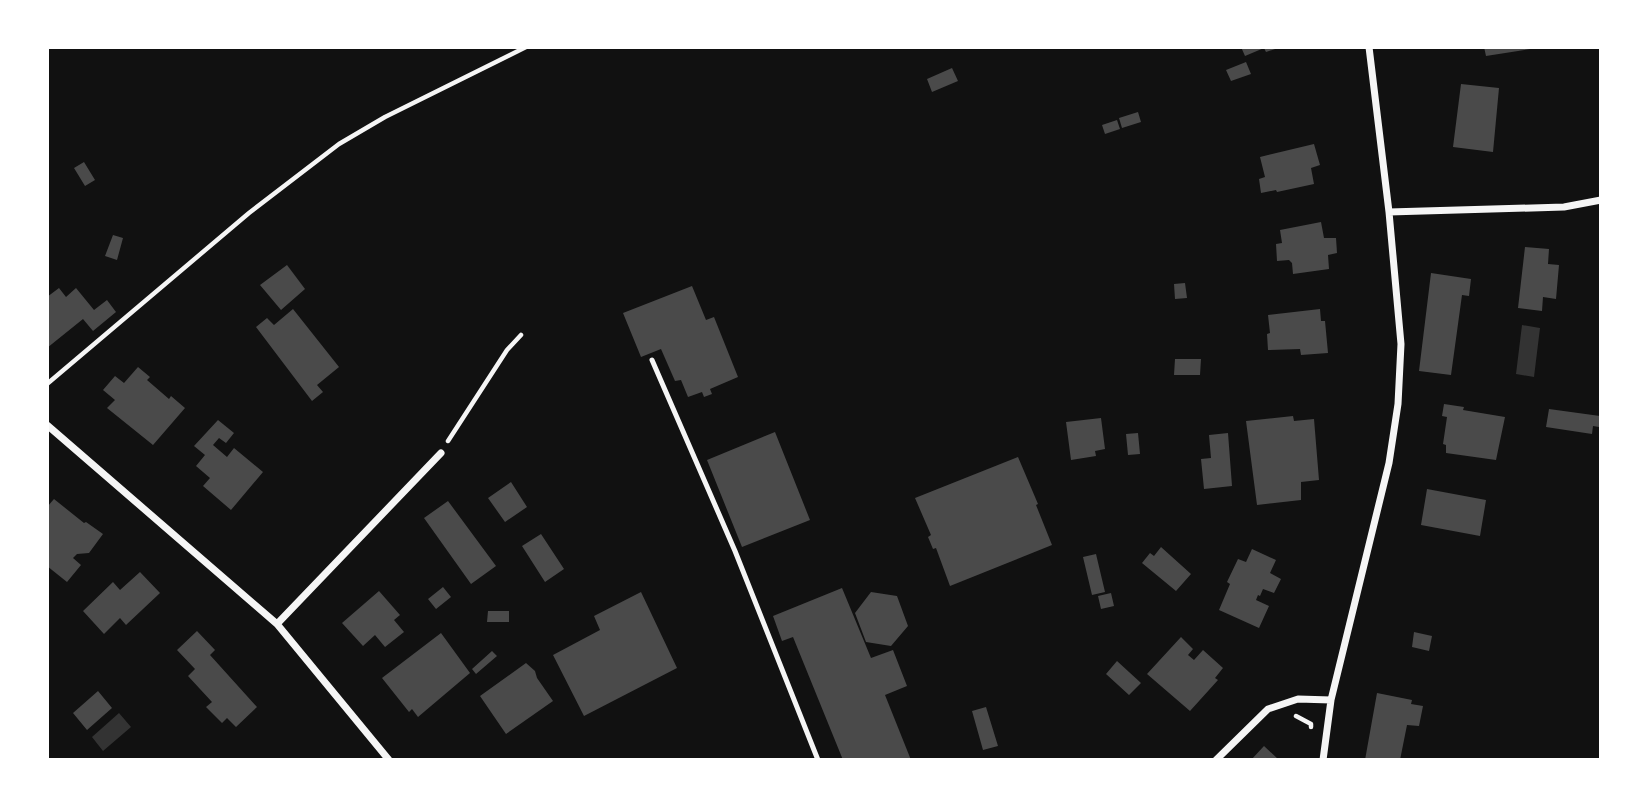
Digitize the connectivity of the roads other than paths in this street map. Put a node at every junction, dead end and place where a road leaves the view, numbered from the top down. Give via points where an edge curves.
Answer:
1 (1369, 47) edge
2 (1601, 200) edge
3 (1389, 212) junction
4 (652, 359) dead end
5 (47, 425) edge
6 (441, 453) road end
7 (277, 624) junction
8 (1331, 700) junction
9 (389, 760) edge
10 (818, 760) edge
11 (1216, 760) edge
12 (1322, 760) edge

1 - 3 street
2 - 3 street via 1564,208
3 - 8 street via 1401,344 1398,404 1389,463
4 - 10 lane
5 - 7 street
6 - 7 street
7 - 9 street
8 - 11 street via 1298,699 1268,709
8 - 12 street

